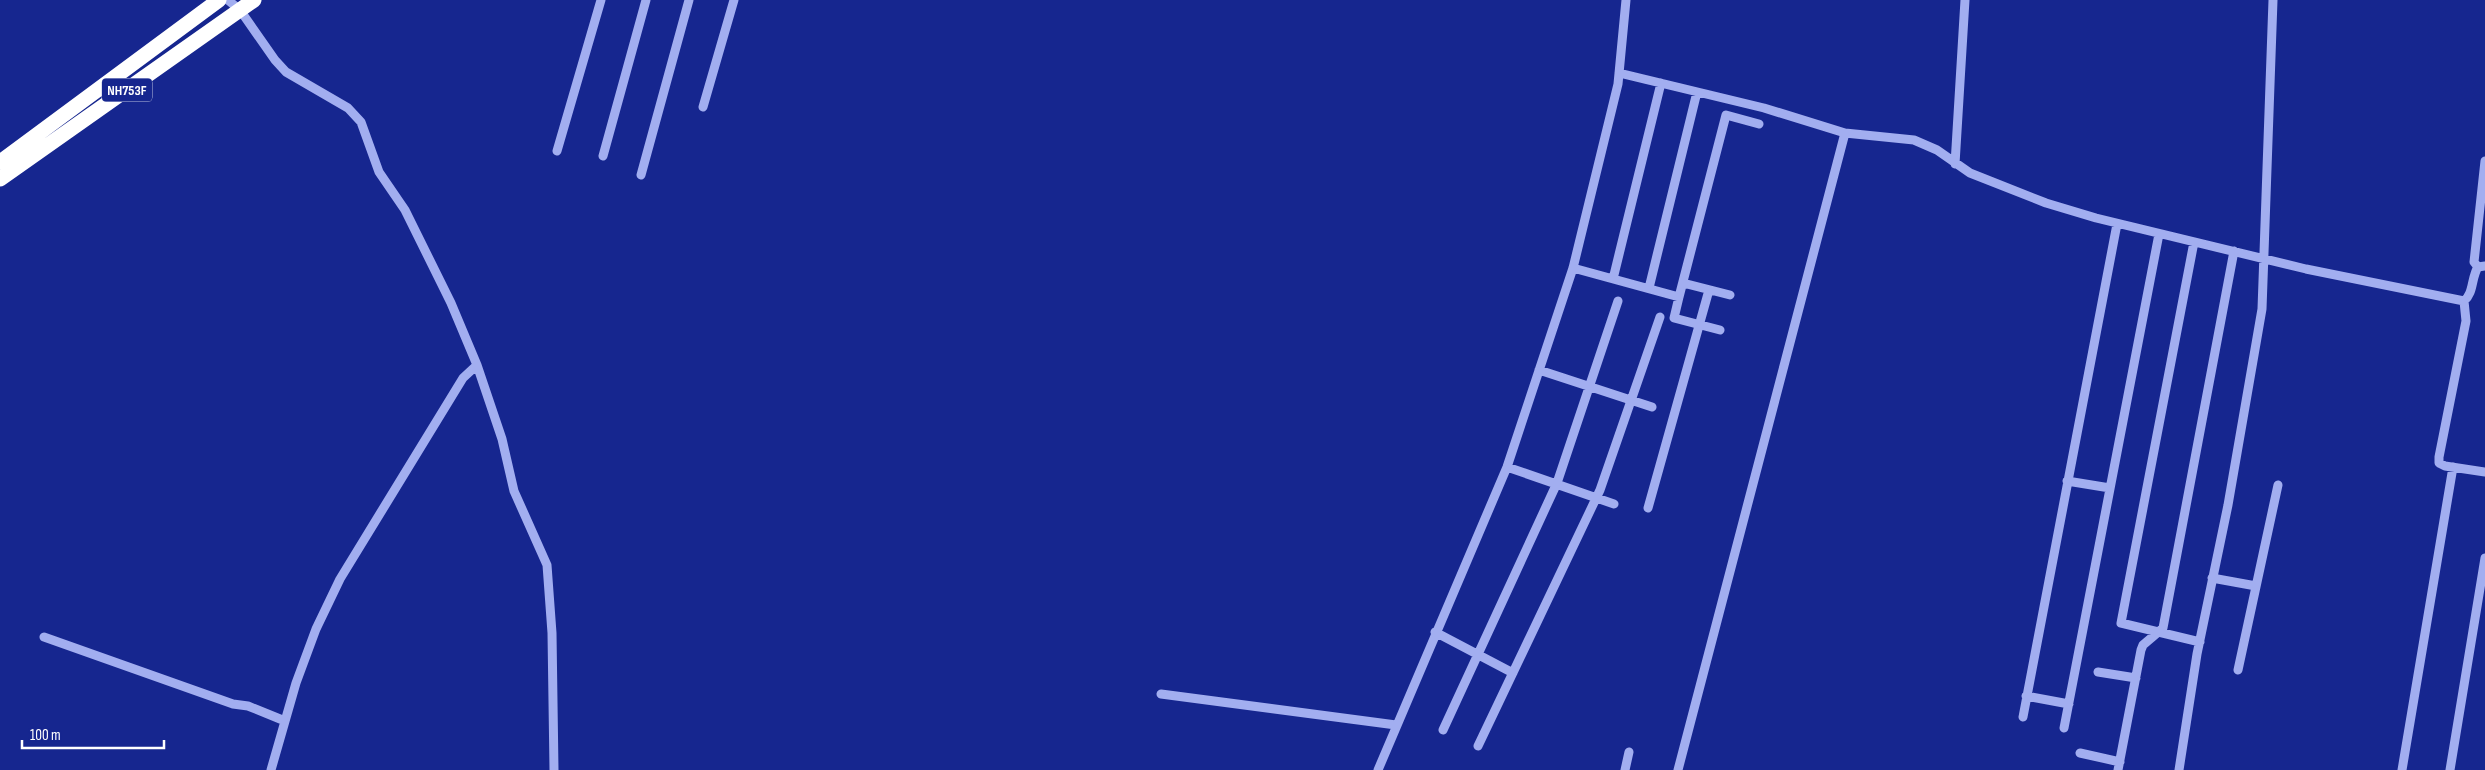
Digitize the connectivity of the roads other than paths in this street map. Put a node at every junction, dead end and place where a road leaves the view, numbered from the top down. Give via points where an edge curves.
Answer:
1 (219, 0) edge
2 (228, 0) edge
3 (254, 0) edge
4 (601, 0) edge
5 (646, 0) edge
6 (689, 0) edge
7 (734, 0) edge
8 (1626, 0) edge
9 (1965, 0) edge
10 (2273, 0) edge
11 (240, 10) junction
12 (1619, 73) junction
13 (1661, 83) junction
14 (1697, 92) junction
15 (703, 107) dead end
16 (1759, 124) dead end
17 (1846, 133) junction
18 (557, 151) dead end
19 (603, 156) dead end
20 (2485, 161) edge
21 (0, 162) edge
22 (1955, 164) junction
23 (641, 175) dead end
24 (0, 179) edge
25 (2117, 224) junction
26 (2159, 234) junction
27 (2194, 242) junction
28 (2234, 251) junction
29 (2264, 257) junction
30 (2481, 266) edge
31 (1573, 268) junction
32 (1613, 279) junction
33 (1682, 283) junction
34 (1649, 288) junction
35 (1709, 290) junction
36 (1730, 294) dead end
37 (1679, 297) junction
38 (1618, 301) dead end
39 (2464, 301) junction
40 (1660, 317) dead end
41 (1699, 325) junction
42 (1720, 330) dead end
43 (477, 365) junction
44 (1539, 370) junction
45 (1590, 387) junction
46 (1632, 401) junction
47 (1652, 408) dead end
48 (1507, 467) junction
49 (2453, 467) junction
50 (2485, 472) edge
51 (2067, 481) junction
52 (1556, 484) junction
53 (2278, 485) dead end
54 (2110, 488) junction
55 (1596, 498) junction
56 (1614, 504) dead end
57 (1648, 508) dead end
58 (2485, 558) edge
59 (2212, 578) junction
60 (2256, 586) junction
61 (1435, 632) junction
62 (2160, 632) junction
63 (44, 637) dead end
64 (2200, 642) junction
65 (1478, 655) junction
66 (2238, 670) dead end
67 (2098, 672) dead end
68 (1513, 673) junction
69 (2136, 678) junction
70 (1161, 694) dead end
71 (2026, 696) junction
72 (2069, 704) junction
73 (2023, 716) dead end
74 (285, 721) junction
75 (1396, 725) junction
76 (2064, 728) dead end
77 (1444, 730) dead end
78 (1478, 746) dead end
79 (1629, 752) dead end
80 (2080, 753) dead end
81 (2119, 766) edge
82 (271, 770) edge
83 (554, 770) edge
84 (1378, 770) edge
85 (1625, 770) edge
86 (1678, 770) edge
87 (2179, 770) edge
88 (2402, 770) edge
89 (2450, 770) edge

1 - 21 highway, NH753F
2 - 11 street
3 - 11 highway, NH753F
4 - 18 street
5 - 19 street
6 - 23 street
7 - 15 street
8 - 12 street
9 - 22 street
10 - 29 street
11 - 24 highway, NH753F
11 - 43 street via 286,72 348,108 361,122 379,172 426,248
12 - 13 street
12 - 31 street
13 - 14 street
13 - 32 street
14 - 17 street
14 - 34 street
16 - 33 street via 1726,115
17 - 22 street via 1914,140 1937,150
17 - 86 street
20 - 30 street via 2474,262
22 - 25 street via 2046,203
25 - 26 street
25 - 51 street
26 - 27 street
26 - 54 street
27 - 28 street
27 - 62 street via 2120,623
28 - 29 street
28 - 62 street
29 - 39 street via 2306,269
29 - 59 street via 2262,309
30 - 39 street via 2474,273
31 - 32 street
31 - 44 street
32 - 34 street
33 - 35 street
33 - 37 street
34 - 37 street
35 - 36 street
35 - 41 street
37 - 41 street via 1674,318
38 - 45 street
39 - 49 street via 2466,321 2438,457 2440,463
40 - 46 street
41 - 42 street
41 - 57 street
43 - 74 street via 463,378 340,579 316,629
43 - 83 street via 502,439 514,491 547,565 552,632
44 - 45 street
44 - 48 street
45 - 46 street
45 - 52 street
46 - 47 street
46 - 55 street
48 - 52 street
48 - 61 street
49 - 50 street
49 - 88 street
51 - 54 street
51 - 71 street
52 - 55 street
52 - 65 street
53 - 60 street
54 - 72 street
55 - 56 street
55 - 68 street
58 - 89 street
59 - 60 street
59 - 64 street
60 - 66 street
61 - 65 street
61 - 75 street
62 - 64 street
62 - 69 street via 2143,645
63 - 74 street
64 - 87 street
65 - 68 street
65 - 77 street
67 - 69 street
68 - 78 street
69 - 81 street
70 - 75 street
71 - 72 street
71 - 73 street
72 - 76 street
74 - 82 street
75 - 84 street
79 - 85 street
80 - 81 street

